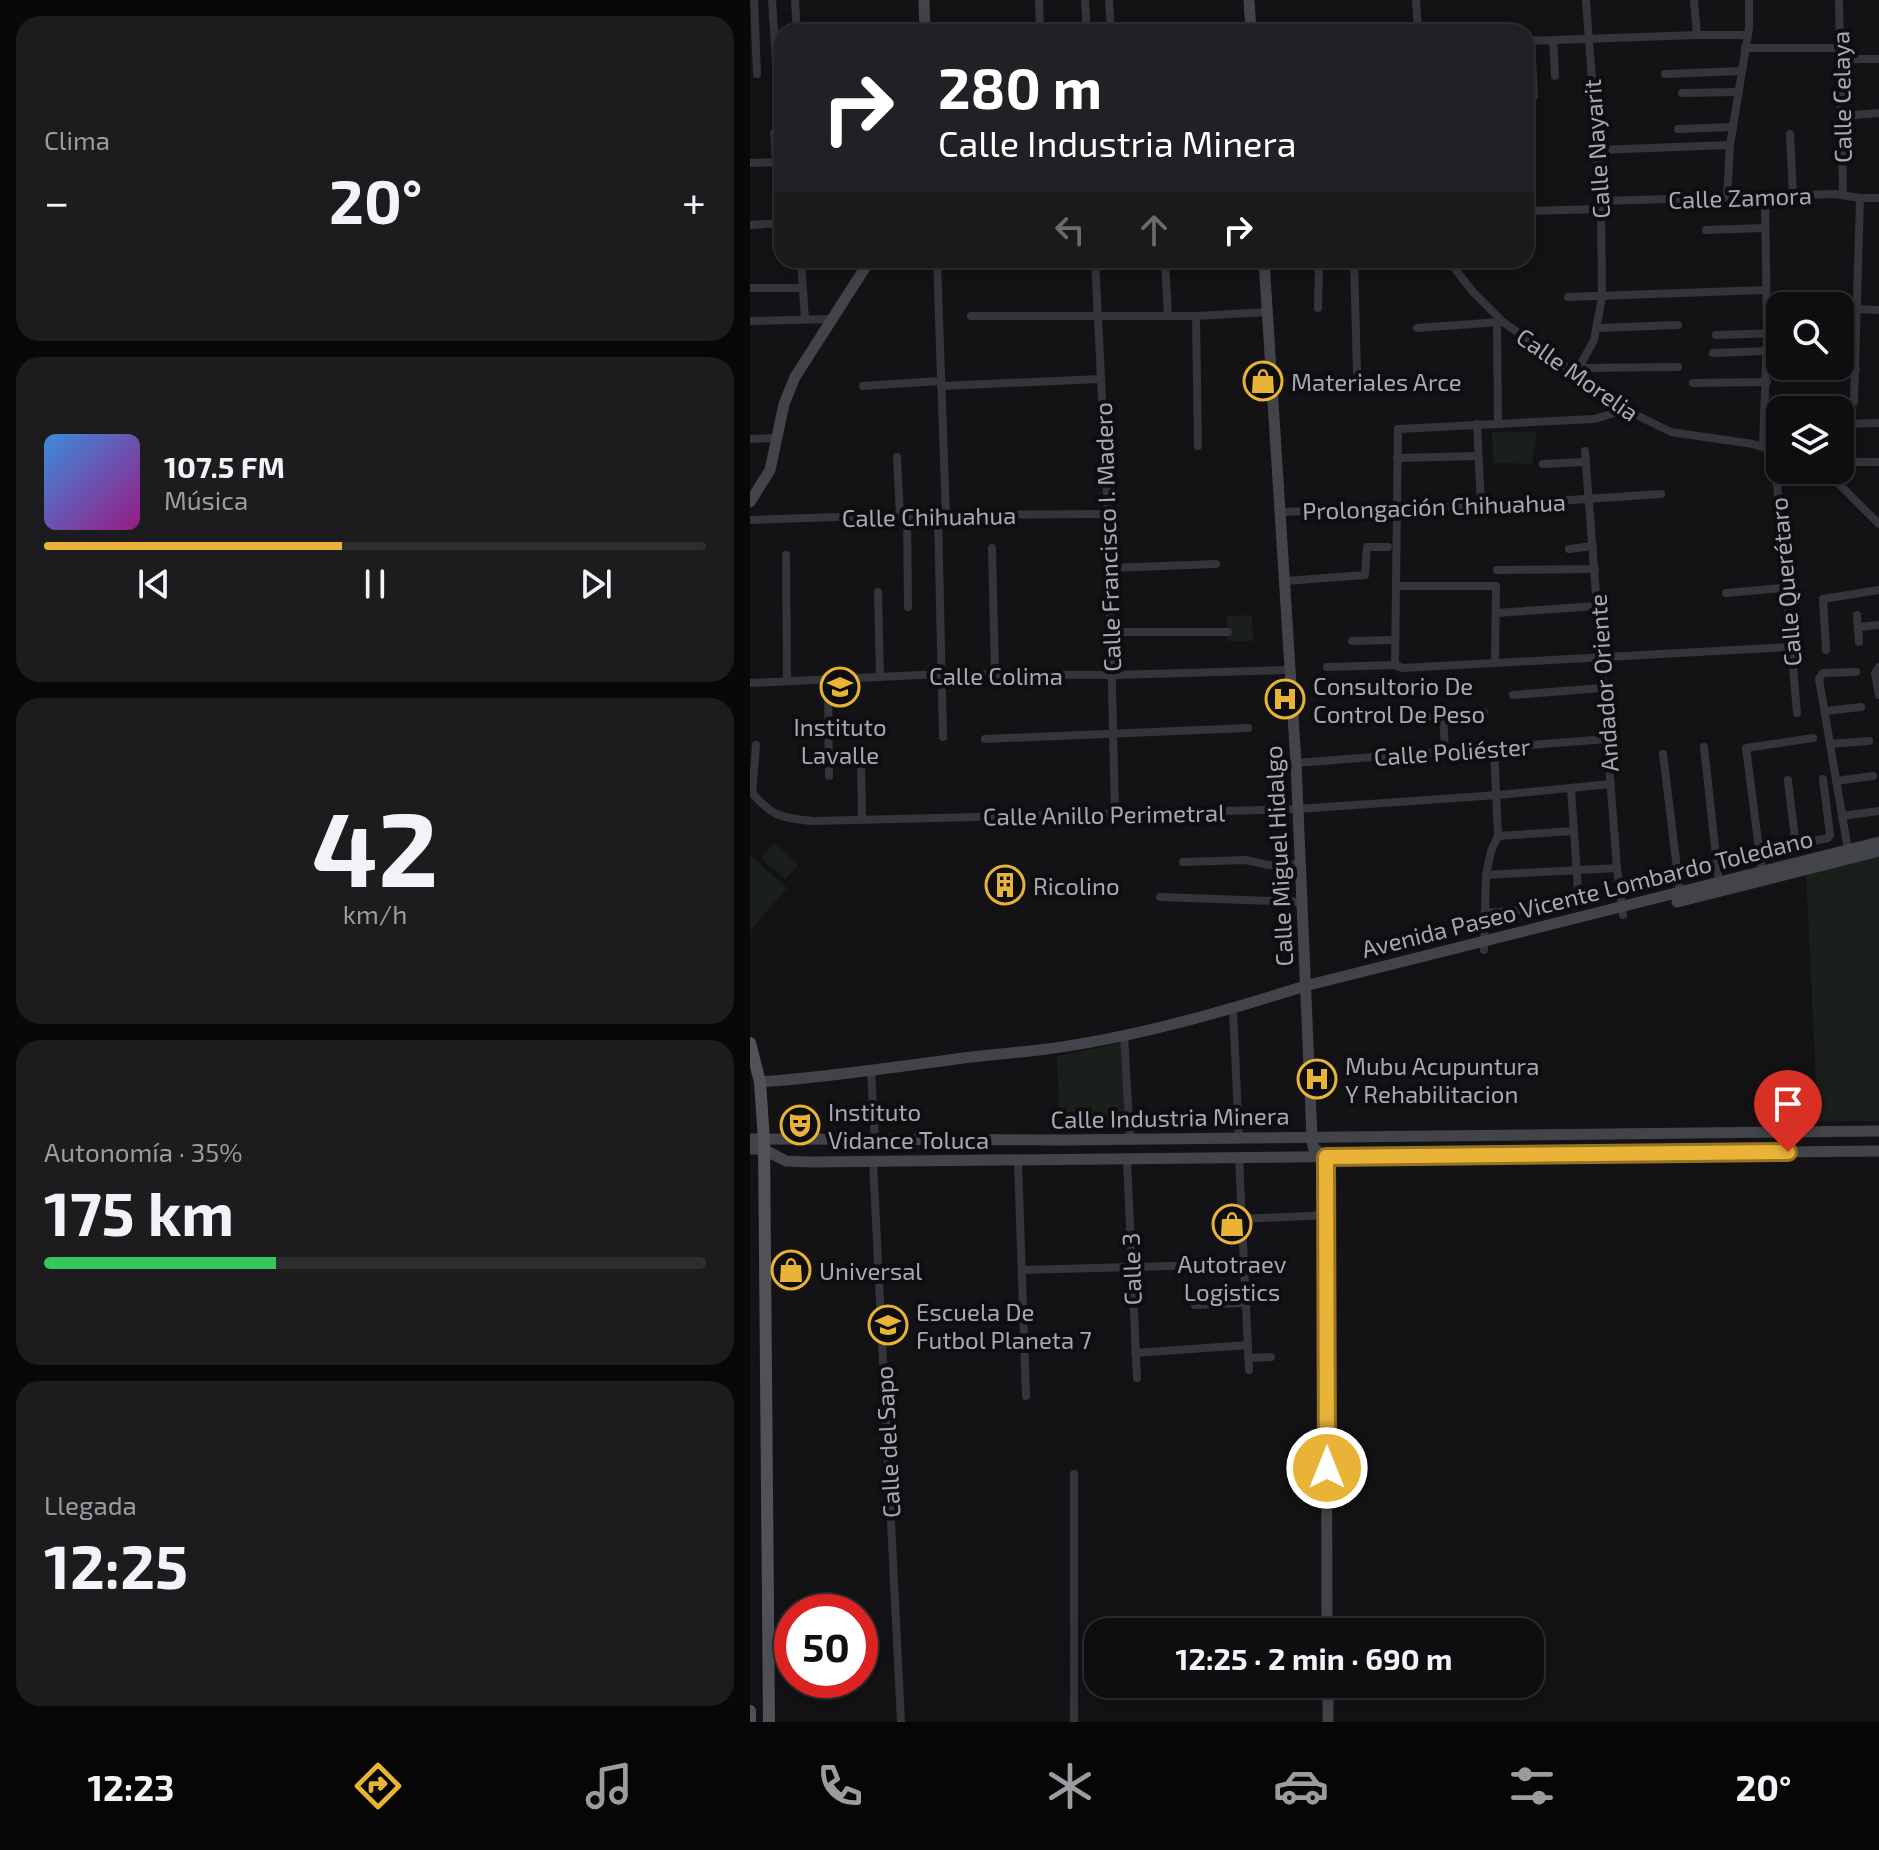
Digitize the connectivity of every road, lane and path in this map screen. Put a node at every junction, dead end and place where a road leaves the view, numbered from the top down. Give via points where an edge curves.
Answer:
1 (770, 0) edge
2 (795, 0) edge
3 (924, 0) edge
4 (1039, 0) edge
5 (1085, 0) edge
6 (1109, 0) edge
7 (1249, 0) edge
8 (1416, 0) edge
9 (1586, 0) edge
10 (1694, 0) edge
11 (1749, 0) edge
12 (1839, 0) edge
13 (752, 1) edge
14 (796, 24) edge
15 (925, 24) edge
16 (1040, 24) edge
17 (1086, 24) edge
18 (1111, 24) edge
19 (1250, 24) edge
20 (1418, 24) edge
21 (1697, 35) junction
22 (1748, 35) junction
23 (1588, 38) junction
24 (1534, 41) edge
25 (1553, 41) junction
26 (774, 44) edge
27 (1745, 48) junction
28 (1840, 48) junction
29 (1841, 59) junction
30 (1879, 59) edge
31 (1742, 71) junction
32 (757, 74) dead end
33 (1665, 74) dead end
34 (1555, 76) dead end
35 (1739, 92) junction
36 (1682, 93) dead end
37 (1879, 113) edge
38 (1842, 116) junction
39 (1733, 127) junction
40 (1678, 129) dead end
41 (1790, 134) dead end
42 (1730, 145) junction
43 (1596, 150) junction
44 (774, 162) edge
45 (750, 163) edge
46 (1843, 194) junction
47 (1793, 195) junction
48 (1765, 196) junction
49 (1727, 197) junction
50 (1860, 198) junction
51 (1879, 198) edge
52 (1601, 205) junction
53 (1534, 210) edge
54 (774, 224) edge
55 (750, 225) edge
56 (1764, 228) junction
57 (1706, 230) dead end
58 (801, 268) edge
59 (865, 268) edge
60 (937, 268) edge
61 (1095, 268) edge
62 (1165, 268) edge
63 (1265, 268) edge
64 (1319, 268) edge
65 (1354, 268) edge
66 (1454, 268) edge
67 (750, 288) edge
68 (801, 288) junction
69 (1765, 290) junction
70 (1568, 297) dead end
71 (1602, 297) junction
72 (1318, 308) dead end
73 (1858, 309) junction
74 (1879, 310) edge
75 (1268, 312) junction
76 (1766, 312) edge
77 (1098, 315) junction
78 (971, 316) dead end
79 (1168, 316) junction
80 (1196, 316) junction
81 (805, 319) junction
82 (831, 319) junction
83 (750, 321) edge
84 (1500, 322) junction
85 (1678, 325) dead end
86 (1417, 328) dead end
87 (1597, 328) junction
88 (1766, 333) edge
89 (1856, 334) joint
90 (1716, 335) dead end
91 (1766, 351) edge
92 (1713, 353) dead end
93 (1678, 367) dead end
94 (1856, 369) joint
95 (1578, 370) junction
96 (1357, 372) dead end
97 (1100, 379) junction
98 (1767, 382) joint
99 (1693, 383) dead end
100 (940, 384) junction
101 (863, 386) dead end
102 (1854, 402) dead end
103 (1626, 410) junction
104 (1879, 423) edge
105 (1477, 424) junction
106 (1498, 424) junction
107 (1854, 424) edge
108 (1764, 425) joint
109 (777, 438) junction
110 (750, 439) edge
111 (1198, 446) dead end
112 (1763, 446) junction
113 (1766, 447) edge
114 (1585, 451) dead end
115 (1477, 456) junction
116 (897, 457) dead end
117 (1397, 458) junction
118 (1585, 462) junction
119 (1854, 462) edge
120 (1879, 462) edge
121 (1543, 464) dead end
122 (1779, 484) edge
123 (1847, 484) edge
124 (1661, 494) dead end
125 (1589, 500) junction
126 (750, 502) edge
127 (1481, 505) junction
128 (1396, 508) junction
129 (1280, 512) junction
130 (1108, 514) junction
131 (904, 515) junction
132 (942, 516) junction
133 (750, 520) edge
134 (1879, 524) edge
135 (1593, 546) junction
136 (1388, 547) dead end
137 (992, 548) dead end
138 (1569, 549) dead end
139 (786, 555) dead end
140 (1216, 564) dead end
141 (1109, 568) junction
142 (1595, 569) junction
143 (1497, 570) dead end
144 (1285, 581) junction
145 (1396, 586) junction
146 (1784, 588) junction
147 (1879, 590) edge
148 (878, 592) dead end
149 (1726, 593) dead end
150 (1597, 606) junction
151 (908, 607) dead end
152 (1496, 613) junction
153 (1857, 615) dead end
154 (1879, 625) edge
155 (1858, 627) junction
156 (1111, 632) junction
157 (1228, 632) dead end
158 (1393, 640) junction
159 (1352, 641) dead end
160 (1859, 642) dead end
161 (1790, 647) junction
162 (1826, 650) dead end
163 (1600, 658) junction
164 (1495, 663) junction
165 (1398, 666) junction
166 (1327, 667) dead end
167 (1878, 667) edge
168 (1289, 670) junction
169 (1856, 672) dead end
170 (941, 674) junction
171 (995, 674) junction
172 (1113, 675) junction
173 (880, 677) junction
174 (787, 680) junction
175 (828, 680) junction
176 (750, 683) edge
177 (1602, 688) junction
178 (1513, 695) dead end
179 (1879, 695) edge
180 (1861, 707) dead end
181 (1826, 711) junction
182 (1484, 712) dead end
183 (1797, 713) dead end
184 (1443, 716) junction
185 (1417, 718) dead end
186 (1248, 728) dead end
187 (1114, 734) junction
188 (943, 737) dead end
189 (1813, 738) dead end
190 (985, 739) dead end
191 (1607, 739) junction
192 (1869, 741) dead end
193 (1830, 744) junction
194 (756, 745) dead end
195 (1494, 747) junction
196 (1704, 747) dead end
197 (1445, 750) junction
198 (1663, 754) dead end
199 (861, 755) dead end
200 (1296, 763) junction
201 (829, 776) dead end
202 (1873, 776) dead end
203 (1823, 779) dead end
204 (1788, 780) dead end
205 (1836, 781) junction
206 (1611, 784) junction
207 (1571, 788) junction
208 (751, 793) edge
209 (1498, 795) junction
210 (1298, 809) junction
211 (1879, 811) edge
212 (1115, 814) junction
213 (1842, 816) junction
214 (862, 819) junction
215 (1574, 831) junction
216 (1498, 836) junction
217 (1879, 842) edge
218 (1803, 843) junction
219 (1848, 850) junction
220 (1879, 851) edge
221 (1183, 862) dead end
222 (1301, 864) junction
223 (1808, 865) junction
224 (1617, 868) junction
225 (1577, 869) junction
226 (1762, 872) junction
227 (1486, 875) junction
228 (1719, 883) junction
229 (1680, 893) junction
230 (1160, 897) dead end
231 (1303, 902) junction
232 (1622, 912) junction
233 (1484, 913) junction
234 (1484, 947) junction
235 (1305, 986) junction
236 (1233, 1009) junction
237 (1124, 1035) junction
238 (750, 1043) edge
239 (871, 1072) junction
240 (760, 1082) junction
241 (1879, 1131) edge
242 (1312, 1137) junction
243 (1130, 1138) junction
244 (1239, 1138) junction
245 (750, 1139) edge
246 (1064, 1140) junction
247 (809, 1141) junction
248 (875, 1141) junction
249 (759, 1146) edge
250 (1879, 1151) edge
251 (1326, 1157) junction
252 (1239, 1158) junction
253 (1064, 1159) junction
254 (1127, 1160) junction
255 (873, 1161) junction
256 (1018, 1161) junction
257 (810, 1162) junction
258 (1327, 1215) junction
259 (1241, 1219) junction
260 (1206, 1265) dead end
261 (1130, 1268) junction
262 (1022, 1270) junction
263 (1245, 1303) junction
264 (1195, 1305) dead end
265 (1248, 1345) junction
266 (1135, 1353) junction
267 (1271, 1357) dead end
268 (1249, 1358) junction
269 (1249, 1370) dead end
270 (1137, 1378) dead end
271 (1026, 1396) dead end
272 (1074, 1474) dead end
273 (1327, 1618) edge
274 (1328, 1698) edge
275 (750, 1711) edge
276 (750, 1722) edge
277 (769, 1722) edge
278 (901, 1722) edge
279 (1074, 1722) edge
280 (1328, 1722) edge

1 - 13 street
1 - 26 street
2 - 14 street
3 - 15 main road
4 - 16 street
5 - 17 street
6 - 18 street
7 - 19 main road
8 - 20 street
9 - 23 street, Calle Nayarit
10 - 21 street
11 - 22 street
12 - 28 street, Calle Celaya
13 - 32 street
21 - 22 street
21 - 23 street
22 - 27 street
23 - 25 street
23 - 43 street, Calle Nayarit
24 - 25 street
25 - 34 street
27 - 28 street
27 - 31 street
28 - 29 street, Calle Celaya
29 - 30 street
29 - 38 street, Calle Celaya
31 - 33 street
31 - 35 street
35 - 36 street
35 - 39 street
37 - 38 street
38 - 46 street, Calle Celaya
39 - 40 street
39 - 42 street
41 - 47 street
42 - 43 street
42 - 49 street
43 - 52 street, Calle Nayarit
44 - 45 street
46 - 47 street, Calle Zamora
46 - 50 street, Calle Zamora
47 - 48 street, Calle Zamora
48 - 49 street, Calle Zamora
48 - 56 street
49 - 52 street, Calle Zamora
50 - 51 street, Calle Zamora
50 - 73 street
52 - 53 street, Calle Zamora
52 - 71 street, Calle Nayarit
54 - 55 street
56 - 57 street
56 - 69 street
58 - 68 street
59 - 82 main road
60 - 100 street
61 - 77 street, Calle Francisco I. Madero
62 - 79 street
63 - 75 main road, Calle Miguel Hidalgo
64 - 72 street
65 - 96 street
66 - 84 street, Calle Morelia
67 - 68 street
68 - 81 street
69 - 71 street
69 - 76 street
70 - 71 street
71 - 87 street, Calle Nayarit
73 - 74 street
73 - 89 street
75 - 80 street
75 - 129 main road, Calle Miguel Hidalgo
77 - 78 street
77 - 79 street
77 - 97 street, Calle Francisco I. Madero
79 - 80 street
80 - 111 street
81 - 82 street
81 - 83 street
82 - 109 main road via 788,391
84 - 86 street
84 - 95 street, Calle Morelia
84 - 106 street
85 - 87 street
87 - 95 street, Calle Nayarit
88 - 90 street
89 - 94 street
91 - 92 street
93 - 95 street
94 - 102 street
95 - 103 street, Calle Morelia
97 - 100 street
97 - 130 street, Calle Francisco I. Madero
98 - 99 street
98 - 108 street
100 - 101 street
100 - 132 street
103 - 106 street via 1594,419
103 - 112 street, Calle Morelia via 1671,432
104 - 107 street
105 - 106 street
105 - 115 street
105 - 117 street via 1398,429
108 - 112 street
109 - 110 street
109 - 126 main road via 770,470
112 - 113 street, Calle Morelia
114 - 118 street, Andador Oriente
115 - 117 street
115 - 127 street
116 - 131 street
117 - 128 street
118 - 121 street
118 - 125 street, Andador Oriente
119 - 120 street
122 - 146 street, Calle Querétaro
123 - 134 street
124 - 125 street, Prolongación Chihuahua
125 - 127 street, Prolongación Chihuahua
125 - 135 street, Andador Oriente
127 - 128 street, Prolongación Chihuahua
128 - 129 street, Prolongación Chihuahua
128 - 145 street
129 - 144 main road, Calle Miguel Hidalgo
130 - 132 street, Calle Chihuahua
130 - 141 street, Calle Francisco I. Madero
131 - 132 street, Calle Chihuahua
131 - 133 street, Calle Chihuahua
131 - 151 street
132 - 170 street
135 - 138 street
135 - 142 street, Andador Oriente
136 - 144 street via 1367,547 1365,575
137 - 171 street
139 - 174 street
140 - 141 street
141 - 156 street, Calle Francisco I. Madero
142 - 143 street
142 - 150 street, Andador Oriente
144 - 168 main road, Calle Miguel Hidalgo
145 - 152 street via 1496,586
145 - 158 street
146 - 149 street
146 - 161 street, Calle Querétaro
147 - 162 street via 1823,599
148 - 173 street
150 - 152 street
150 - 163 street, Andador Oriente
152 - 164 street
153 - 155 street
154 - 155 street
155 - 160 street
156 - 157 street
156 - 172 street, Calle Francisco I. Madero
158 - 159 street
158 - 165 street
161 - 163 street
161 - 183 street, Calle Querétaro
163 - 164 street
163 - 177 street, Andador Oriente
164 - 165 street
165 - 166 street
167 - 179 street
168 - 172 street, Calle Colima
168 - 200 main road, Calle Miguel Hidalgo
169 - 181 street via 1820,675
170 - 171 street, Calle Colima
170 - 173 street, Calle Colima
170 - 188 street
171 - 172 street, Calle Colima
172 - 187 street, Calle Francisco I. Madero
173 - 175 street, Calle Colima
174 - 175 street, Calle Colima
174 - 176 street, Calle Colima
175 - 201 street
177 - 178 street
177 - 191 street, Andador Oriente
180 - 181 street
181 - 193 street
182 - 184 street
184 - 185 street
184 - 197 street
186 - 187 street
187 - 190 street
187 - 212 street, Calle Francisco I. Madero
189 - 226 street via 1749,746 1745,752
191 - 195 street, Calle Poliéster
191 - 206 street, Andador Oriente
192 - 193 street
193 - 205 street
194 - 208 street
195 - 197 street, Calle Poliéster
195 - 209 street
196 - 228 street
197 - 200 street, Calle Poliéster
198 - 229 street
199 - 214 street
200 - 210 main road, Calle Miguel Hidalgo
202 - 205 street
203 - 218 street via 1830,835
204 - 218 street via 1795,839
205 - 213 street
206 - 207 street, Calle Anillo Perimetral
206 - 224 street, Andador Oriente
207 - 209 street, Calle Anillo Perimetral
207 - 215 street
208 - 214 street, Calle Anillo Perimetral via 778,817
209 - 210 street, Calle Anillo Perimetral
209 - 216 street
210 - 212 street, Calle Anillo Perimetral
210 - 222 main road, Calle Miguel Hidalgo
211 - 213 street
212 - 214 street, Calle Anillo Perimetral
213 - 219 street
215 - 216 street
215 - 225 street
216 - 227 street
217 - 219 main road, Avenida Paseo Vicente Lombardo Toledano
218 - 223 street
219 - 223 main road, Avenida Paseo Vicente Lombardo Toledano
220 - 223 main road, Avenida Paseo Vicente Lombardo Toledano
221 - 222 street
222 - 231 main road, Calle Miguel Hidalgo
223 - 226 main road, Avenida Paseo Vicente Lombardo Toledano
223 - 232 main road, Avenida Paseo Vicente Lombardo Toledano
224 - 225 street
224 - 232 street, Andador Oriente
225 - 227 street
225 - 233 street via 1580,902 1575,906
226 - 228 main road, Avenida Paseo Vicente Lombardo Toledano
227 - 233 street
228 - 229 main road, Avenida Paseo Vicente Lombardo Toledano
229 - 232 main road, Avenida Paseo Vicente Lombardo Toledano
230 - 231 street
231 - 235 main road, Calle Miguel Hidalgo
232 - 234 main road, Avenida Paseo Vicente Lombardo Toledano
233 - 234 street
234 - 235 main road, Avenida Paseo Vicente Lombardo Toledano
235 - 236 main road, Avenida Paseo Vicente Lombardo Toledano
235 - 242 main road, Calle Miguel Hidalgo
236 - 237 main road, Avenida Paseo Vicente Lombardo Toledano
236 - 244 street
237 - 239 main road, Avenida Paseo Vicente Lombardo Toledano
237 - 243 street
238 - 240 main road
239 - 240 main road, Avenida Paseo Vicente Lombardo Toledano
239 - 248 street
240 - 249 main road
241 - 242 main road, Calle Industria Minera
242 - 244 main road, Calle Industria Minera
242 - 251 main road via 1313,1147
243 - 244 main road, Calle Industria Minera
243 - 246 main road, Calle Industria Minera
245 - 249 main road, Calle Industria Minera
246 - 248 main road, Calle Industria Minera
246 - 253 main road
247 - 248 main road, Calle Industria Minera
247 - 249 main road, Calle Industria Minera
247 - 257 main road via 805,1153
249 - 257 main road, Calle Industria Minera via 786,1161
249 - 277 main road
250 - 251 main road, Calle Industria Minera
251 - 252 main road, Calle Industria Minera
251 - 258 main road
252 - 254 main road, Calle Industria Minera
252 - 259 street, Calle Industria Minera
253 - 254 main road, Calle Industria Minera
253 - 256 main road, Calle Industria Minera
254 - 261 street, Calle 3
255 - 256 main road, Calle Industria Minera
255 - 257 main road, Calle Industria Minera
255 - 278 street, Calle del Sapo
256 - 262 street
258 - 259 street
258 - 273 main road
259 - 263 street, Calle Industria Minera
260 - 261 street
261 - 262 street
261 - 266 street, Calle 3
262 - 271 street
263 - 264 street
263 - 265 street, Calle Industria Minera
265 - 266 street
265 - 268 street, Calle Industria Minera
266 - 270 street, Calle 3
267 - 268 street
268 - 269 street, Calle Industria Minera
272 - 279 street
274 - 280 main road
275 - 276 main road

